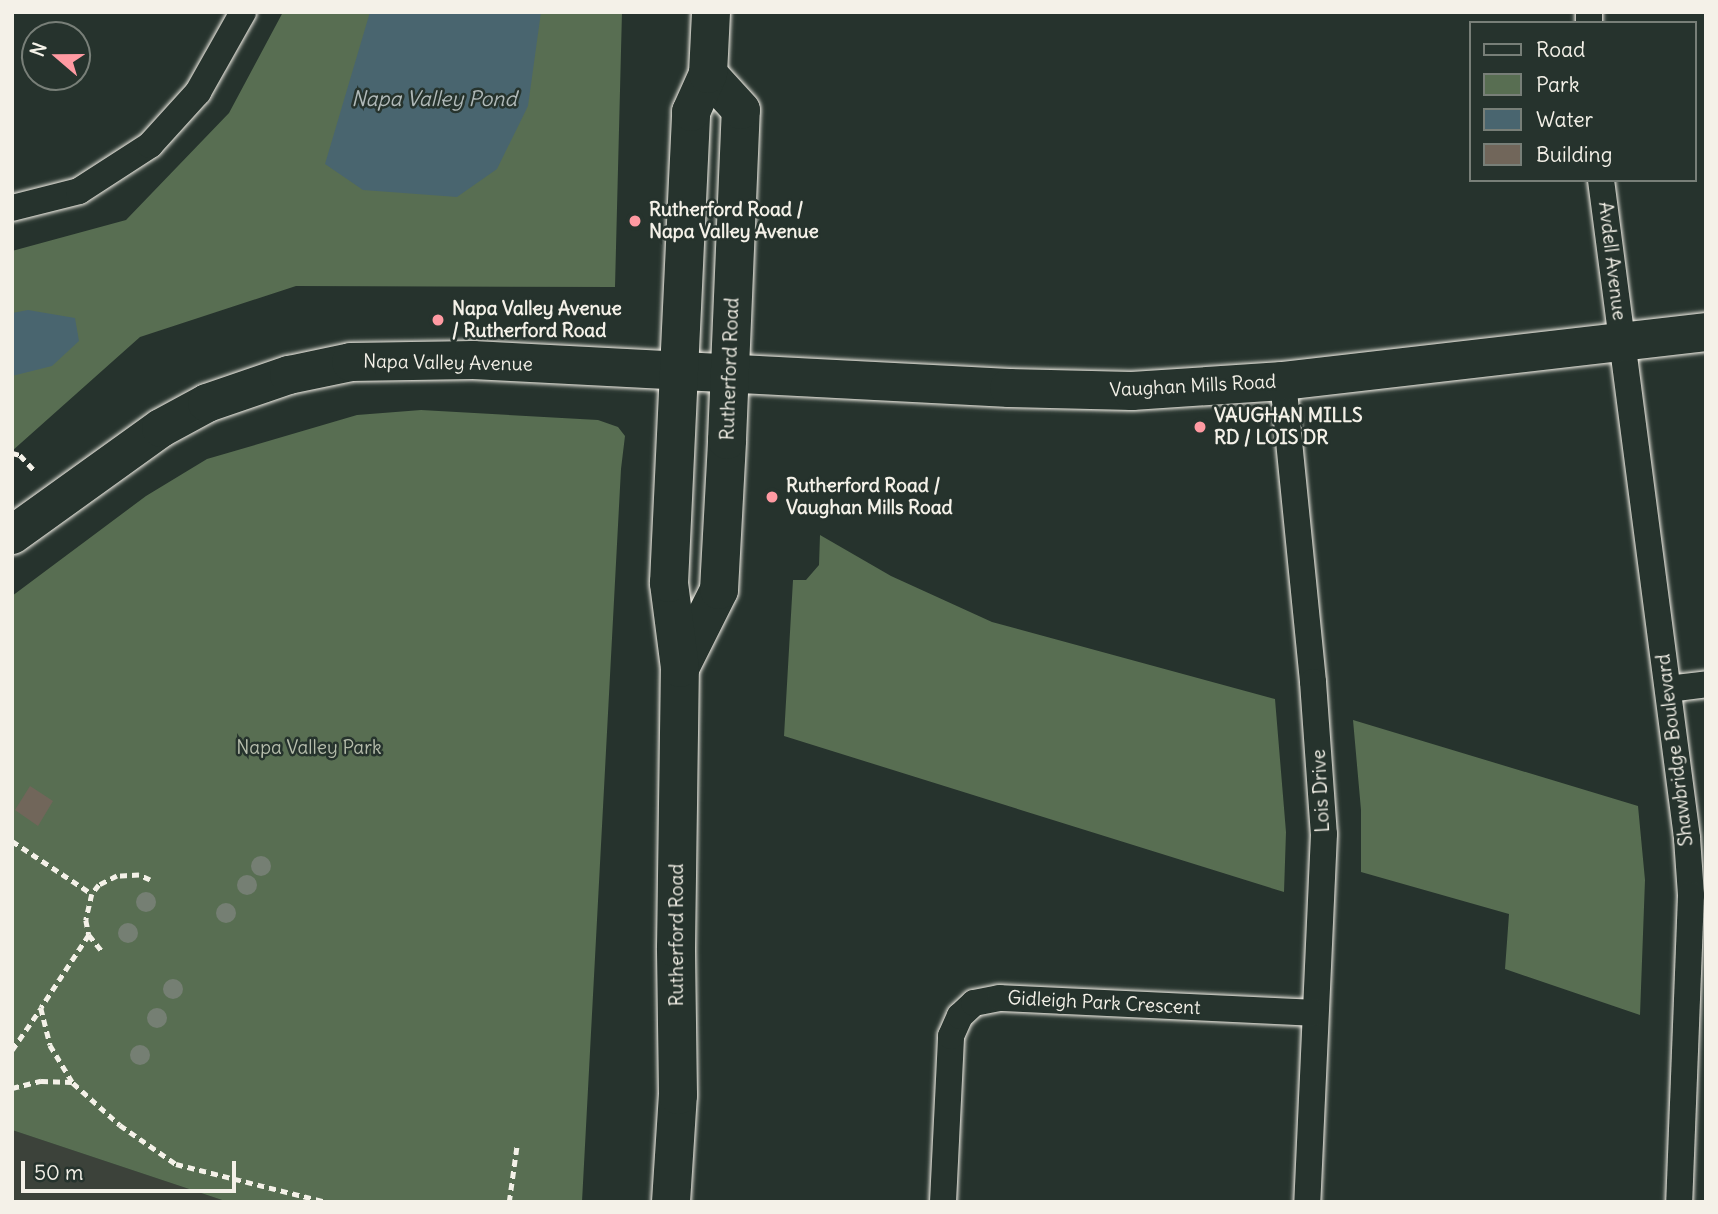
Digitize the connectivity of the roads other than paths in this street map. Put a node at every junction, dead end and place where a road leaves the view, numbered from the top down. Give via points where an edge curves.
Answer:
1 (243, 12) edge
2 (711, 12) edge
3 (708, 74) junction
4 (1601, 182) edge
5 (12, 208) edge
6 (1706, 332) edge
7 (1622, 343) junction
8 (678, 370) junction
9 (730, 374) junction
10 (1283, 381) junction
11 (12, 535) edge
12 (680, 668) junction
13 (1706, 684) edge
14 (1668, 690) junction
15 (1315, 1013) junction
16 (671, 1202) edge
17 (943, 1202) edge
18 (1307, 1202) edge
19 (1679, 1202) edge

1 - 5 street via 198,92 150,145 79,191
2 - 3 main road, Rutherford Road
3 - 8 main road, Rutherford Road via 691,112
3 - 9 main road, Rutherford Road via 741,110
4 - 7 street, Avdell Avenue
6 - 7 main road, Vaughan Mills Road
7 - 10 main road, Vaughan Mills Road
7 - 14 street, Shawbridge Boulevard
8 - 9 main road, Vaughan Mills Road
8 - 11 main road, Napa Valley Avenue via 430,359 351,362 300,372 207,403 161,428
8 - 12 main road, Rutherford Road via 669,583
9 - 10 main road, Vaughan Mills Road via 1096,391
9 - 12 main road, Rutherford Road via 719,590
10 - 15 street, Lois Drive via 1322,802
12 - 16 main road, Rutherford Road via 678,1096
13 - 14 street
14 - 19 street, Shawbridge Boulevard via 1690,895
15 - 17 street, Gidleigh Park Crescent via 1000,998 974,1003 960,1016 951,1037
15 - 18 street, Lois Drive

